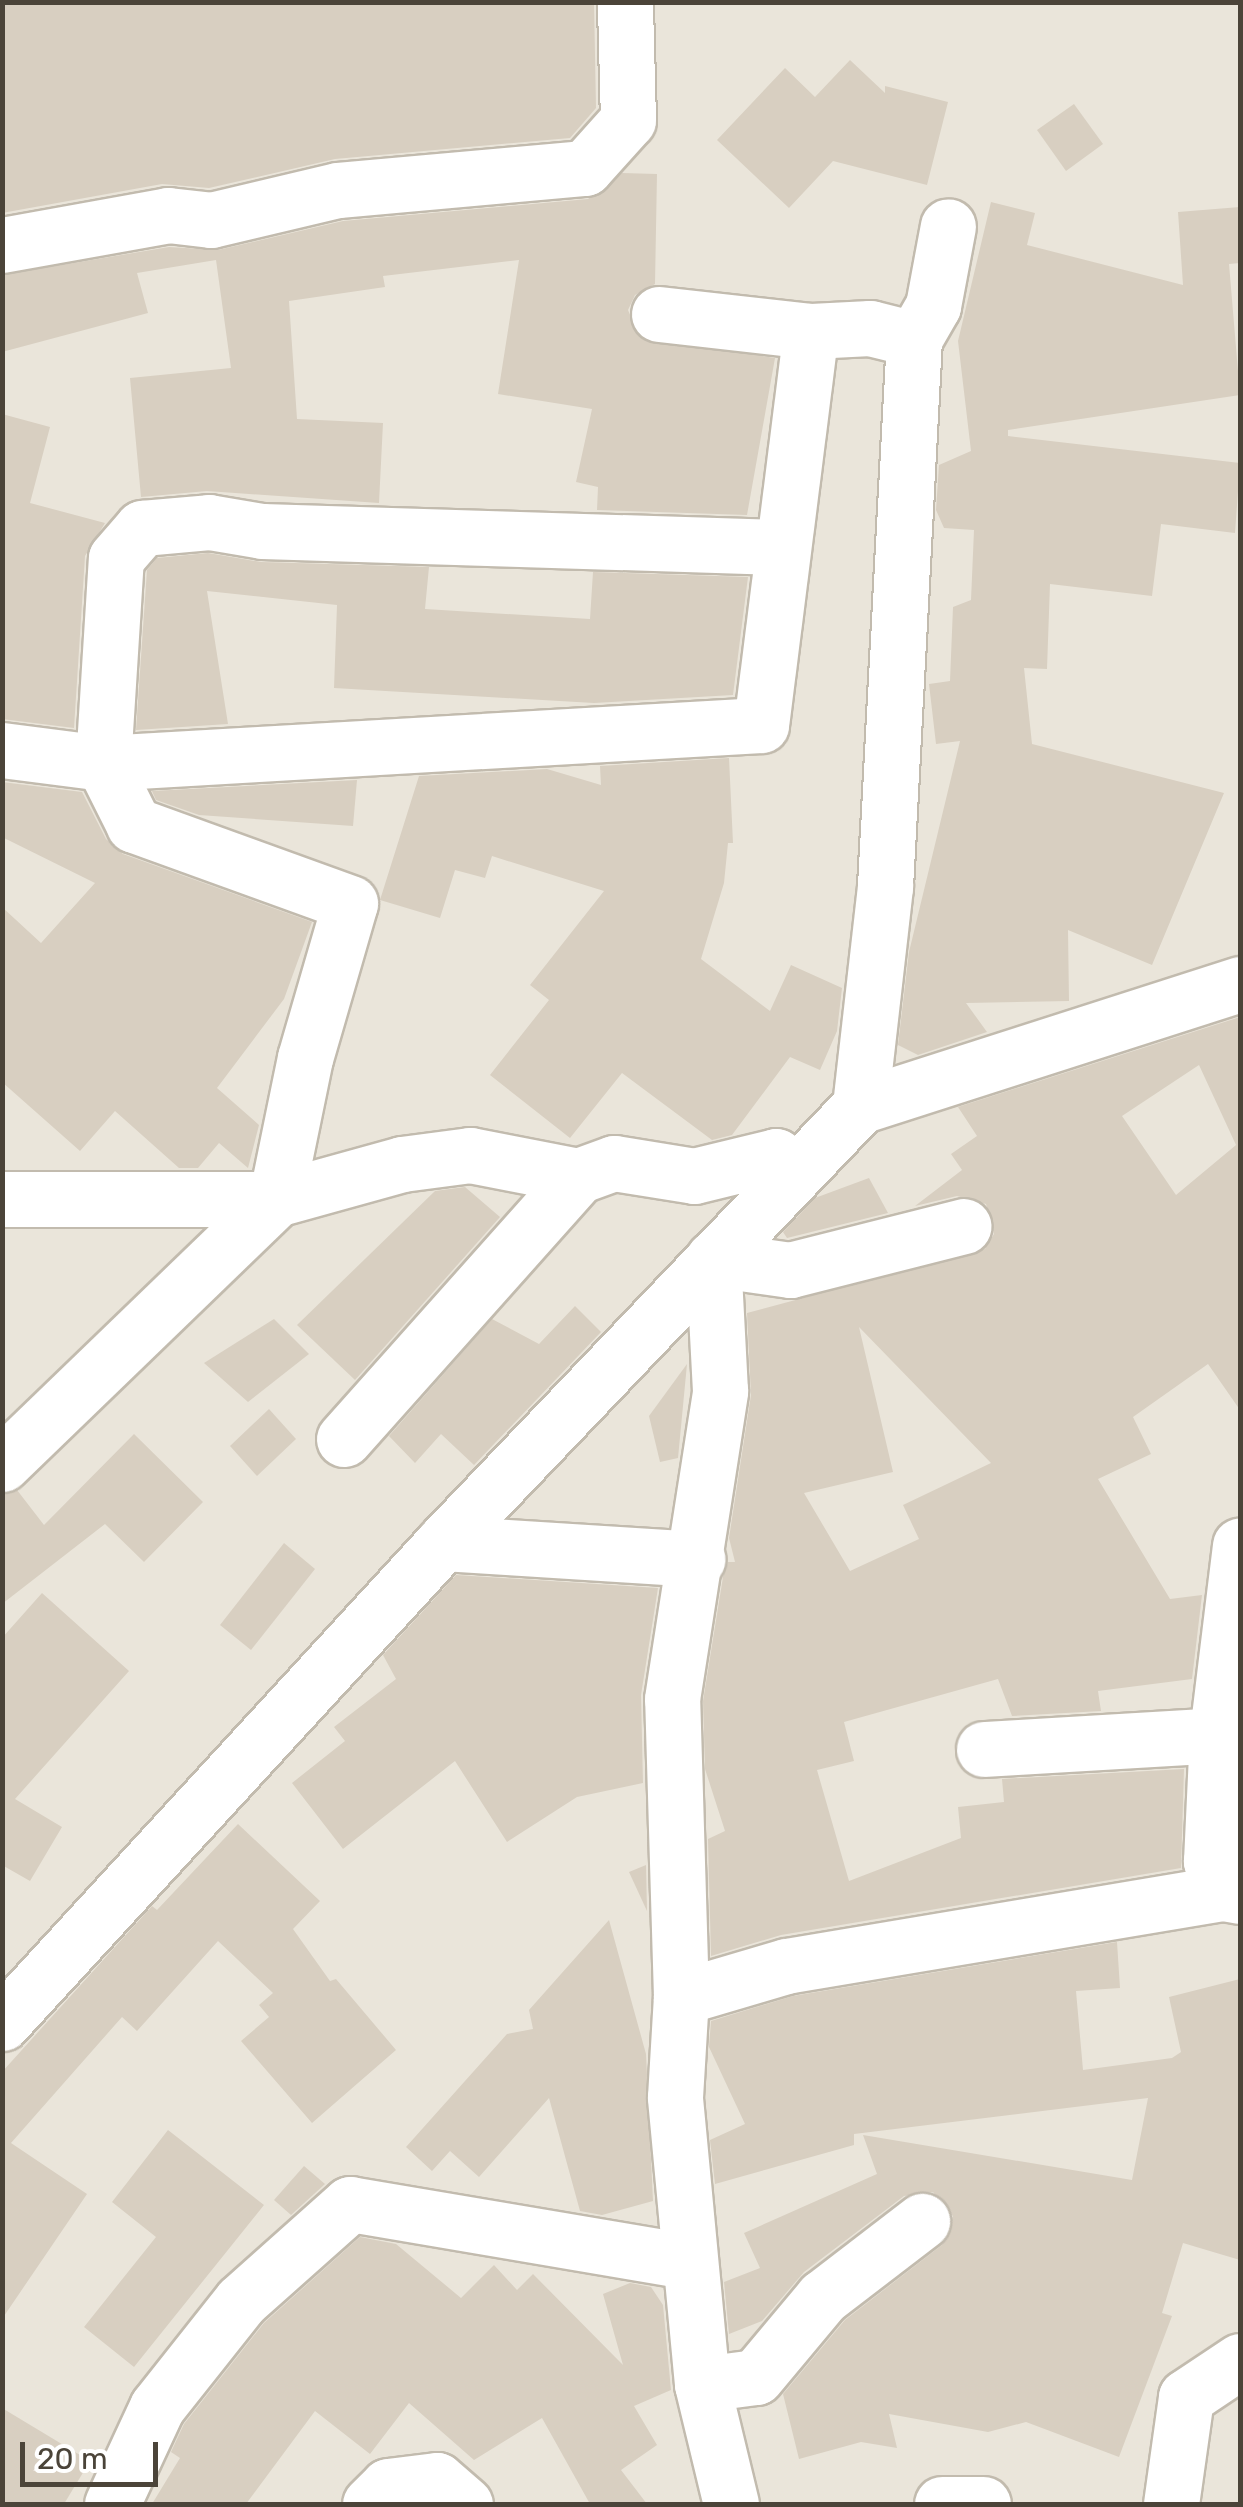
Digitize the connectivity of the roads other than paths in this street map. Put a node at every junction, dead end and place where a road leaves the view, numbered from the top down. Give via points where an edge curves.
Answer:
1 (625, 2) edge
2 (948, 226) dead end
3 (2, 245) edge
4 (659, 314) dead end
5 (811, 331) junction
6 (914, 339) junction
7 (779, 546) junction
8 (2, 750) edge
9 (103, 763) junction
10 (1240, 984) edge
11 (860, 1106) junction
12 (797, 1172) junction
13 (578, 1176) junction
14 (2, 1199) edge
15 (276, 1199) junction
16 (964, 1226) dead end
17 (714, 1259) junction
18 (344, 1439) dead end
19 (2, 1464) edge
20 (443, 1543) junction
21 (1240, 1546) edge
22 (697, 1559) junction
23 (1229, 1734) edge
24 (984, 1749) dead end
25 (1232, 1895) edge
26 (681, 1997) junction
27 (2, 2023) edge
28 (922, 2222) dead end
29 (687, 2262) junction
30 (1240, 2361) edge
31 (702, 2384) junction
32 (112, 2504) edge
33 (370, 2504) edge
34 (464, 2504) edge
35 (731, 2504) edge
36 (942, 2504) edge
37 (983, 2504) edge
38 (1171, 2504) edge

1 - 3 street via 628,120 584,168 338,190 211,220 168,215
2 - 6 street via 933,306
4 - 5 street
5 - 6 street via 870,328
5 - 7 street
6 - 11 street via 885,886
7 - 9 street via 761,725
7 - 9 street via 262,531 208,522 142,528 116,558
8 - 9 street
9 - 15 street via 134,825 350,903 305,1058
10 - 11 street
11 - 12 street
12 - 13 street via 776,1156 694,1176 614,1163
12 - 17 street
13 - 15 street via 470,1156 402,1164
13 - 18 street
14 - 15 street
15 - 19 street
16 - 17 street via 790,1270
17 - 20 street
17 - 22 street via 720,1391
20 - 22 street
20 - 27 street
21 - 23 street
22 - 26 street via 672,1699
23 - 24 street
23 - 25 street via 1212,1861
25 - 26 street via 786,1966
26 - 29 street via 675,2097
28 - 31 street via 824,2297 756,2377
29 - 31 street
29 - 32 street via 350,2204 241,2301 157,2407
30 - 38 street via 1186,2397
31 - 35 street
33 - 34 street via 388,2486 437,2480
36 - 37 street

